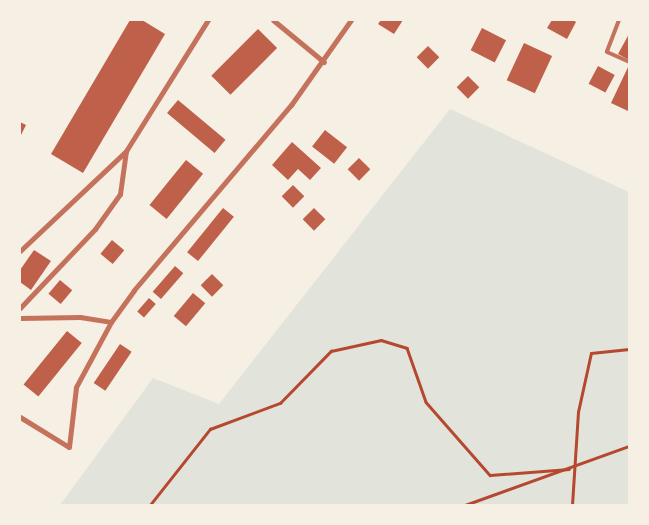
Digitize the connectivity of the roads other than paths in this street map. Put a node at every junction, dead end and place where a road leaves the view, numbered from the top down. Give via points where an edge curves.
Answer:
1 (208, 20) edge
2 (273, 20) edge
3 (351, 20) edge
4 (619, 20) edge
5 (324, 62) junction
6 (629, 62) edge
7 (126, 151) junction
8 (20, 251) edge
9 (20, 308) edge
10 (20, 318) edge
11 (111, 322) junction
12 (20, 417) edge

1 - 7 street
2 - 5 street
3 - 5 street
4 - 6 lane via 607,52
5 - 11 street
7 - 8 street
7 - 9 street via 120,194 95,229
10 - 11 street via 80,317
11 - 12 street via 76,387 69,447

